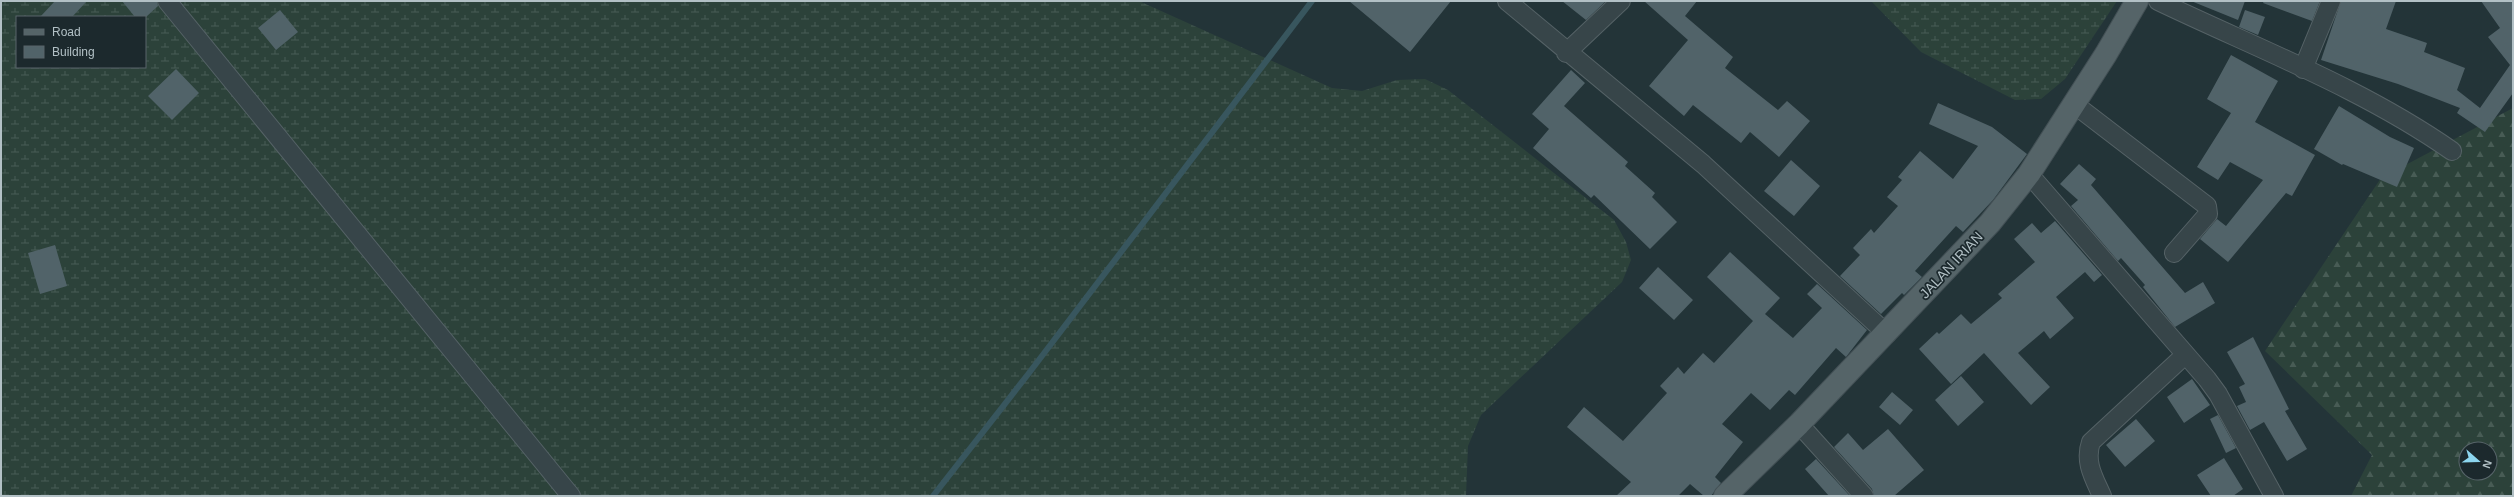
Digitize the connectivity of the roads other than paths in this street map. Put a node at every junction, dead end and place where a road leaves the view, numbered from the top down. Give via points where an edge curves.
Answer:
1 (166, 1) edge
2 (1507, 1) edge
3 (1621, 1) edge
4 (2137, 1) edge
5 (2158, 1) edge
6 (2331, 1) edge
7 (1566, 53) junction
8 (2303, 69) junction
9 (2074, 104) junction
10 (2452, 151) dead end
11 (2029, 174) junction
12 (2174, 253) dead end
13 (1887, 334) junction
14 (2185, 355) junction
15 (1799, 424) junction
16 (571, 496) edge
17 (1725, 496) edge
18 (1864, 496) edge
19 (2102, 496) edge
20 (2274, 496) edge

1 - 16 street
2 - 7 street
3 - 7 street
4 - 9 main road, JALAN IRIAN
5 - 8 street
6 - 8 street
7 - 13 street via 1708,169
8 - 10 street via 2413,124
9 - 11 main road, JALAN IRIAN
9 - 12 street via 2207,206 2208,214
11 - 13 main road, JALAN IRIAN via 1990,223
11 - 14 street
13 - 15 main road, JALAN IRIAN
14 - 19 street via 2091,442 2089,466
14 - 20 street via 2218,394
15 - 17 main road, JALAN IRIAN
15 - 18 street

